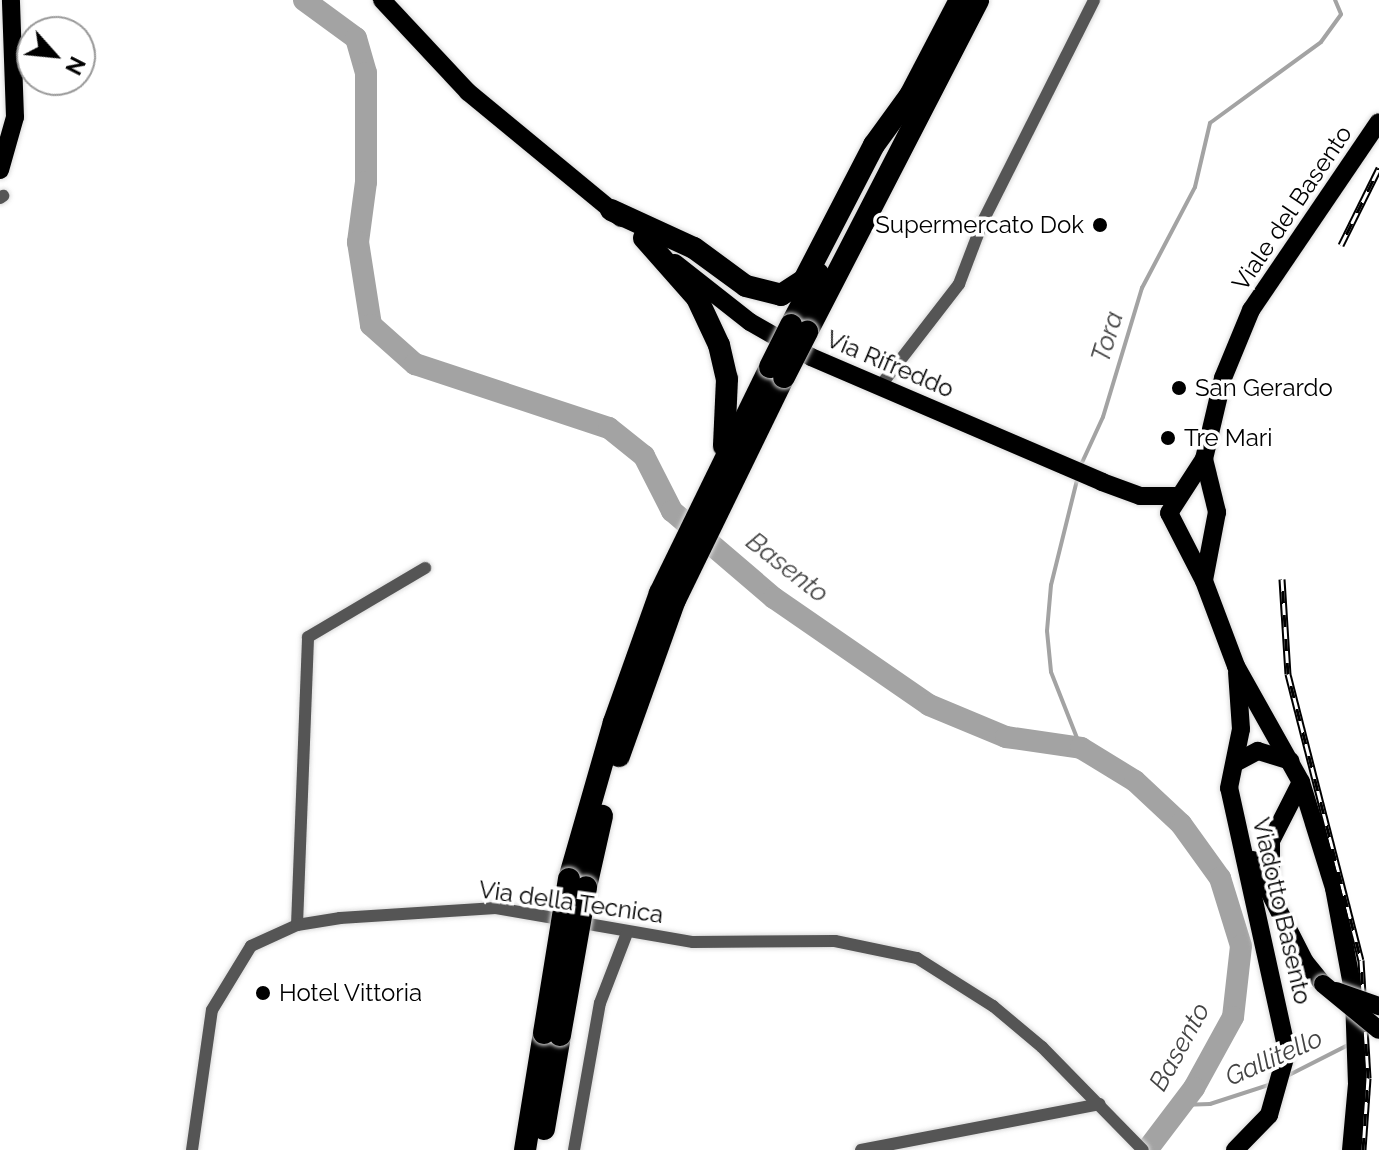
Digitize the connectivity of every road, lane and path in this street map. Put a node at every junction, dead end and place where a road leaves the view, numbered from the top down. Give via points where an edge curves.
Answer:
1 (382, 0) edge
2 (960, 0) edge
3 (978, 0) edge
4 (1094, 0) edge
5 (11, 2) edge
6 (8, 87) edge
7 (911, 94) junction
8 (1379, 122) edge
9 (0, 170) edge
10 (611, 210) junction
11 (644, 238) junction
12 (777, 372) junction
13 (881, 385) junction
14 (1204, 459) junction
15 (723, 480) junction
16 (1181, 494) junction
17 (1140, 496) junction
18 (1212, 499) junction
19 (1174, 528) junction
20 (1210, 531) junction
21 (425, 568) dead end
22 (1204, 581) junction
23 (1236, 666) junction
24 (1291, 761) junction
25 (1235, 763) junction
26 (1301, 782) junction
27 (1242, 840) junction
28 (1272, 893) junction
29 (297, 925) junction
30 (627, 933) junction
31 (1323, 984) junction
32 (1379, 1006) edge
33 (1379, 1030) edge
34 (552, 1034) junction
35 (1100, 1104) junction
36 (192, 1150) edge
37 (525, 1150) edge
38 (540, 1150) edge
39 (574, 1150) edge
40 (861, 1150) edge
41 (1143, 1150) edge
42 (1235, 1150) edge
43 (1351, 1150) edge

1 - 10 main road via 468,92
2 - 7 highway
3 - 12 highway, bridge
4 - 13 street via 983,221 959,284
5 - 6 main road
6 - 9 main road via 12,135
7 - 10 highway via 874,145 804,280 781,295 746,286 694,248
7 - 12 highway, bridge
8 - 14 main road, Viale del Basento via 1251,310 1223,378
10 - 11 main road, Via Rifreddo
11 - 13 main road, Via Rifreddo via 750,322
11 - 15 highway via 688,285 719,345 729,417
12 - 15 highway
13 - 17 main road, Via Rifreddo
14 - 16 main road
14 - 18 main road
15 - 34 highway, bridge via 614,722
16 - 17 main road
16 - 18 main road
16 - 19 main road
17 - 19 main road
18 - 20 main road via 1217,519
19 - 20 main road via 1195,538
19 - 22 main road
20 - 22 main road
21 - 29 street via 308,637
22 - 23 main road
23 - 24 main road
23 - 25 main road via 1241,729
24 - 25 main road via 1258,751
24 - 26 main road
25 - 27 main road, Viadotto Basento via 1229,788
26 - 28 main road via 1271,841
26 - 43 main road, bridge via 1334,888 1354,996 1357,1084
27 - 28 main road
27 - 42 main road, Viadotto Basento via 1287,1051 1269,1115
28 - 31 main road via 1305,962
29 - 30 street, Via della Tecnica via 415,910 496,908
29 - 36 street, Via della Tecnica via 251,946 221,986 206,1038
30 - 35 street, Via della Tecnica via 693,942 835,941 917,958 993,1006
30 - 39 street via 600,1003
31 - 32 main road, bridge
31 - 33 main road, bridge
34 - 37 highway
34 - 38 highway
35 - 40 street
35 - 41 street, Via della Tecnica

